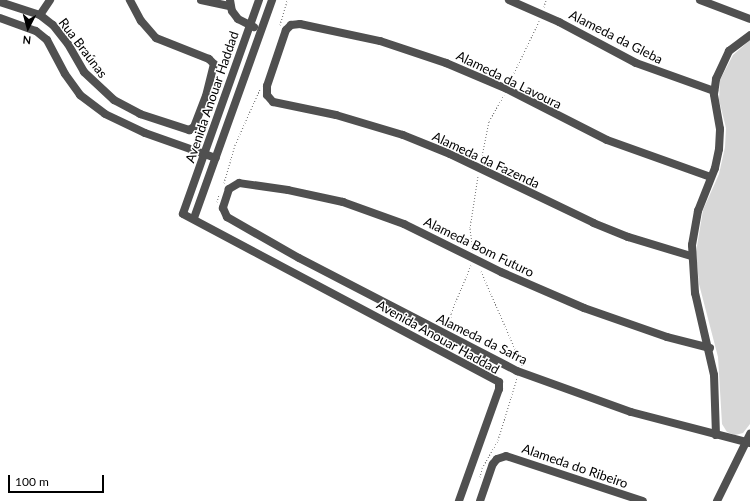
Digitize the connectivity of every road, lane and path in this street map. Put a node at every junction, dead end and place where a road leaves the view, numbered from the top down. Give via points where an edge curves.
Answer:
1 (50, 0) edge
2 (130, 0) edge
3 (203, 0) edge
4 (260, 0) edge
5 (272, 0) edge
6 (287, 0) edge
7 (509, 0) edge
8 (700, 0) edge
9 (0, 2) edge
10 (230, 3) edge
11 (40, 15) junction
12 (0, 18) edge
13 (750, 19) edge
14 (250, 25) junction
15 (279, 26) dead end
16 (261, 29) junction
17 (750, 35) edge
18 (263, 82) dead end
19 (714, 91) junction
20 (268, 97) joint
21 (205, 154) junction
22 (216, 158) junction
23 (711, 177) junction
24 (223, 185) dead end
25 (221, 191) dead end
26 (216, 204) dead end
27 (223, 212) joint
28 (194, 218) junction
29 (691, 256) junction
30 (480, 270) dead end
31 (710, 348) junction
32 (470, 356) dead end
33 (494, 368) dead end
34 (512, 375) dead end
35 (519, 375) junction
36 (750, 434) edge
37 (716, 435) junction
38 (747, 443) edge
39 (480, 479) dead end
40 (458, 501) edge
41 (480, 501) edge
42 (643, 501) edge
43 (717, 501) edge

1 - 11 street
2 - 11 street, Rua Braúnas via 141,21 156,38 213,62 214,68 206,96 194,127 189,130 140,114 106,94 84,72 58,31
3 - 10 street
4 - 14 street, Avenida Anouar Haddad
5 - 16 street, Avenida Anouar Haddad
6 - 15 path
7 - 19 street, Alameda da Gleba via 559,22 636,63
8 - 13 street
9 - 11 street, Rua Braúnas
10 - 14 street via 238,19
12 - 21 street via 36,31 46,40 64,74 80,95 105,114 146,133
14 - 16 street
14 - 21 street, Avenida Anouar Haddad
16 - 22 street, Avenida Anouar Haddad
17 - 19 street via 734,46 724,58
18 - 24 path via 235,144
19 - 23 street via 720,139
20 - 23 street, Alameda da Lavoura via 267,86 286,30 291,25 300,24 366,38 446,63 507,89 607,140
20 - 29 street, Alameda da Fazenda via 276,104 336,115 403,136 450,154 594,223 628,237
21 - 22 street
21 - 28 street, Avenida Anouar Haddad via 183,214
22 - 28 street, Avenida Anouar Haddad
23 - 29 street via 696,217
25 - 26 path
27 - 31 street, Alameda Bom Futuro via 230,189 242,183 288,190 361,208 425,233 501,272 570,303 660,335
27 - 35 street, Alameda da Safra via 226,217 299,258
28 - 40 street, Avenida Anouar Haddad via 499,382 499,389
29 - 31 street via 695,293
30 - 35 path via 523,367
31 - 37 street via 716,390
32 - 33 path
34 - 35 path
35 - 37 street, Alameda da Safra via 602,403
35 - 39 path via 498,440 482,468
36 - 38 street
37 - 38 street, Alameda da Safra
38 - 43 street
41 - 42 street, Alameda do Ribeiro via 493,464 499,458 509,456

